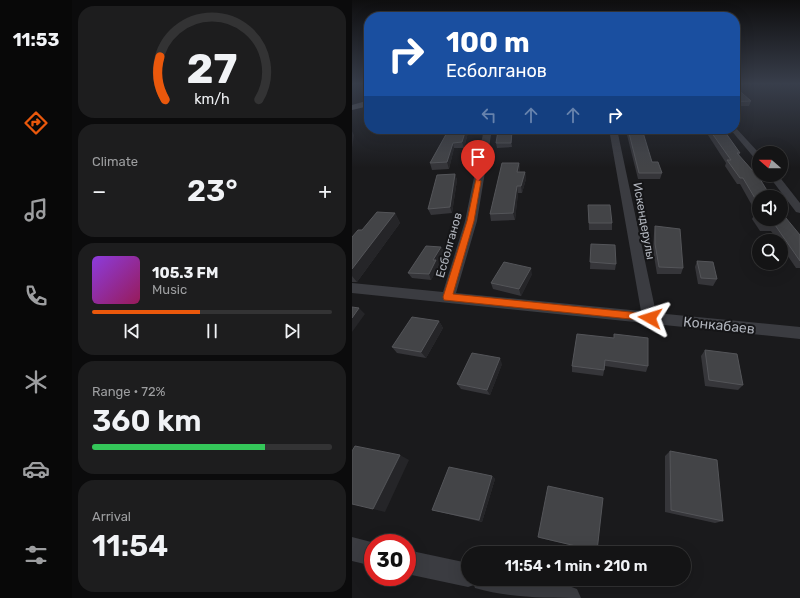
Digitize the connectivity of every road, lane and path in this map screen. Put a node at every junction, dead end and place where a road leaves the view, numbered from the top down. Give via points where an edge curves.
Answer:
1 (487, 134) edge
2 (615, 134) edge
3 (738, 134) edge
4 (752, 150) edge
5 (778, 182) edge
6 (800, 210) edge
7 (352, 288) edge
8 (448, 297) junction
9 (650, 318) junction
10 (800, 333) edge
11 (352, 549) edge
12 (364, 552) edge
13 (416, 564) edge
14 (461, 574) edge
15 (515, 586) edge
16 (568, 598) edge

1 - 8 street, Есболганов via 471,221
2 - 9 street, Искендерулы
3 - 4 street
5 - 6 street
7 - 8 street, Конкабаев
8 - 9 street, Конкабаев
9 - 10 street, Конкабаев
11 - 12 street
13 - 14 street
15 - 16 street

